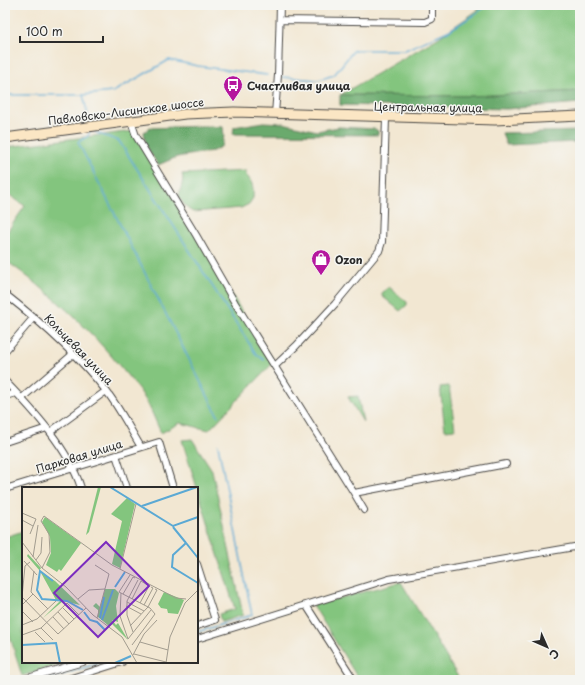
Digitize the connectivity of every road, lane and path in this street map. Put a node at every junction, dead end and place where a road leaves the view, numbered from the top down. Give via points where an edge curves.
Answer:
1 (280, 5) edge
2 (432, 5) edge
3 (280, 20) junction
4 (275, 114) junction
5 (580, 116) edge
6 (386, 118) junction
7 (131, 121) junction
8 (5, 138) edge
9 (5, 294) edge
10 (34, 317) junction
11 (5, 351) edge
12 (73, 354) junction
13 (275, 366) junction
14 (5, 381) edge
15 (106, 391) junction
16 (16, 393) junction
17 (5, 396) edge
18 (22, 398) junction
19 (48, 430) junction
20 (5, 442) edge
21 (141, 447) junction
22 (116, 455) junction
23 (506, 464) dead end
24 (73, 468) junction
25 (32, 481) junction
26 (34, 487) edge
27 (81, 487) edge
28 (127, 487) edge
29 (173, 487) edge
30 (5, 489) edge
31 (354, 493) junction
32 (364, 510) dead end
33 (580, 546) edge
34 (198, 567) edge
35 (306, 605) junction
36 (198, 626) edge
37 (198, 639) edge
38 (79, 663) edge
39 (119, 663) edge
40 (21, 680) edge
41 (65, 680) edge
42 (354, 680) edge

1 - 3 street
2 - 3 street via 432,19 425,22
3 - 4 street
4 - 6 main road, Центральная улица
4 - 7 main road, Павловско-Лисинское шоссе via 185,114
5 - 6 main road, Центральная улица via 495,120
6 - 13 street via 382,242 379,251 335,304
7 - 8 main road, Павловско-Лисинское шоссе
7 - 13 street via 136,136
9 - 10 street, Кольцевая улица
10 - 11 street
10 - 12 street, Кольцевая улица
12 - 15 street, Кольцевая улица
12 - 18 street
13 - 31 street
14 - 16 street
15 - 19 street
15 - 21 street, Кольцевая улица
16 - 17 street
16 - 18 street
18 - 19 street
19 - 20 street
19 - 24 street
21 - 22 street, Парковая улица
21 - 29 street, Парковая улица via 159,442
22 - 24 street, Парковая улица
22 - 28 street
23 - 31 street
24 - 25 street, Парковая улица
24 - 27 street
25 - 26 street
25 - 30 street, Парковая улица
31 - 32 street
33 - 35 street via 396,577
34 - 36 street via 215,620
35 - 37 street
35 - 42 street
38 - 40 street
39 - 41 street

